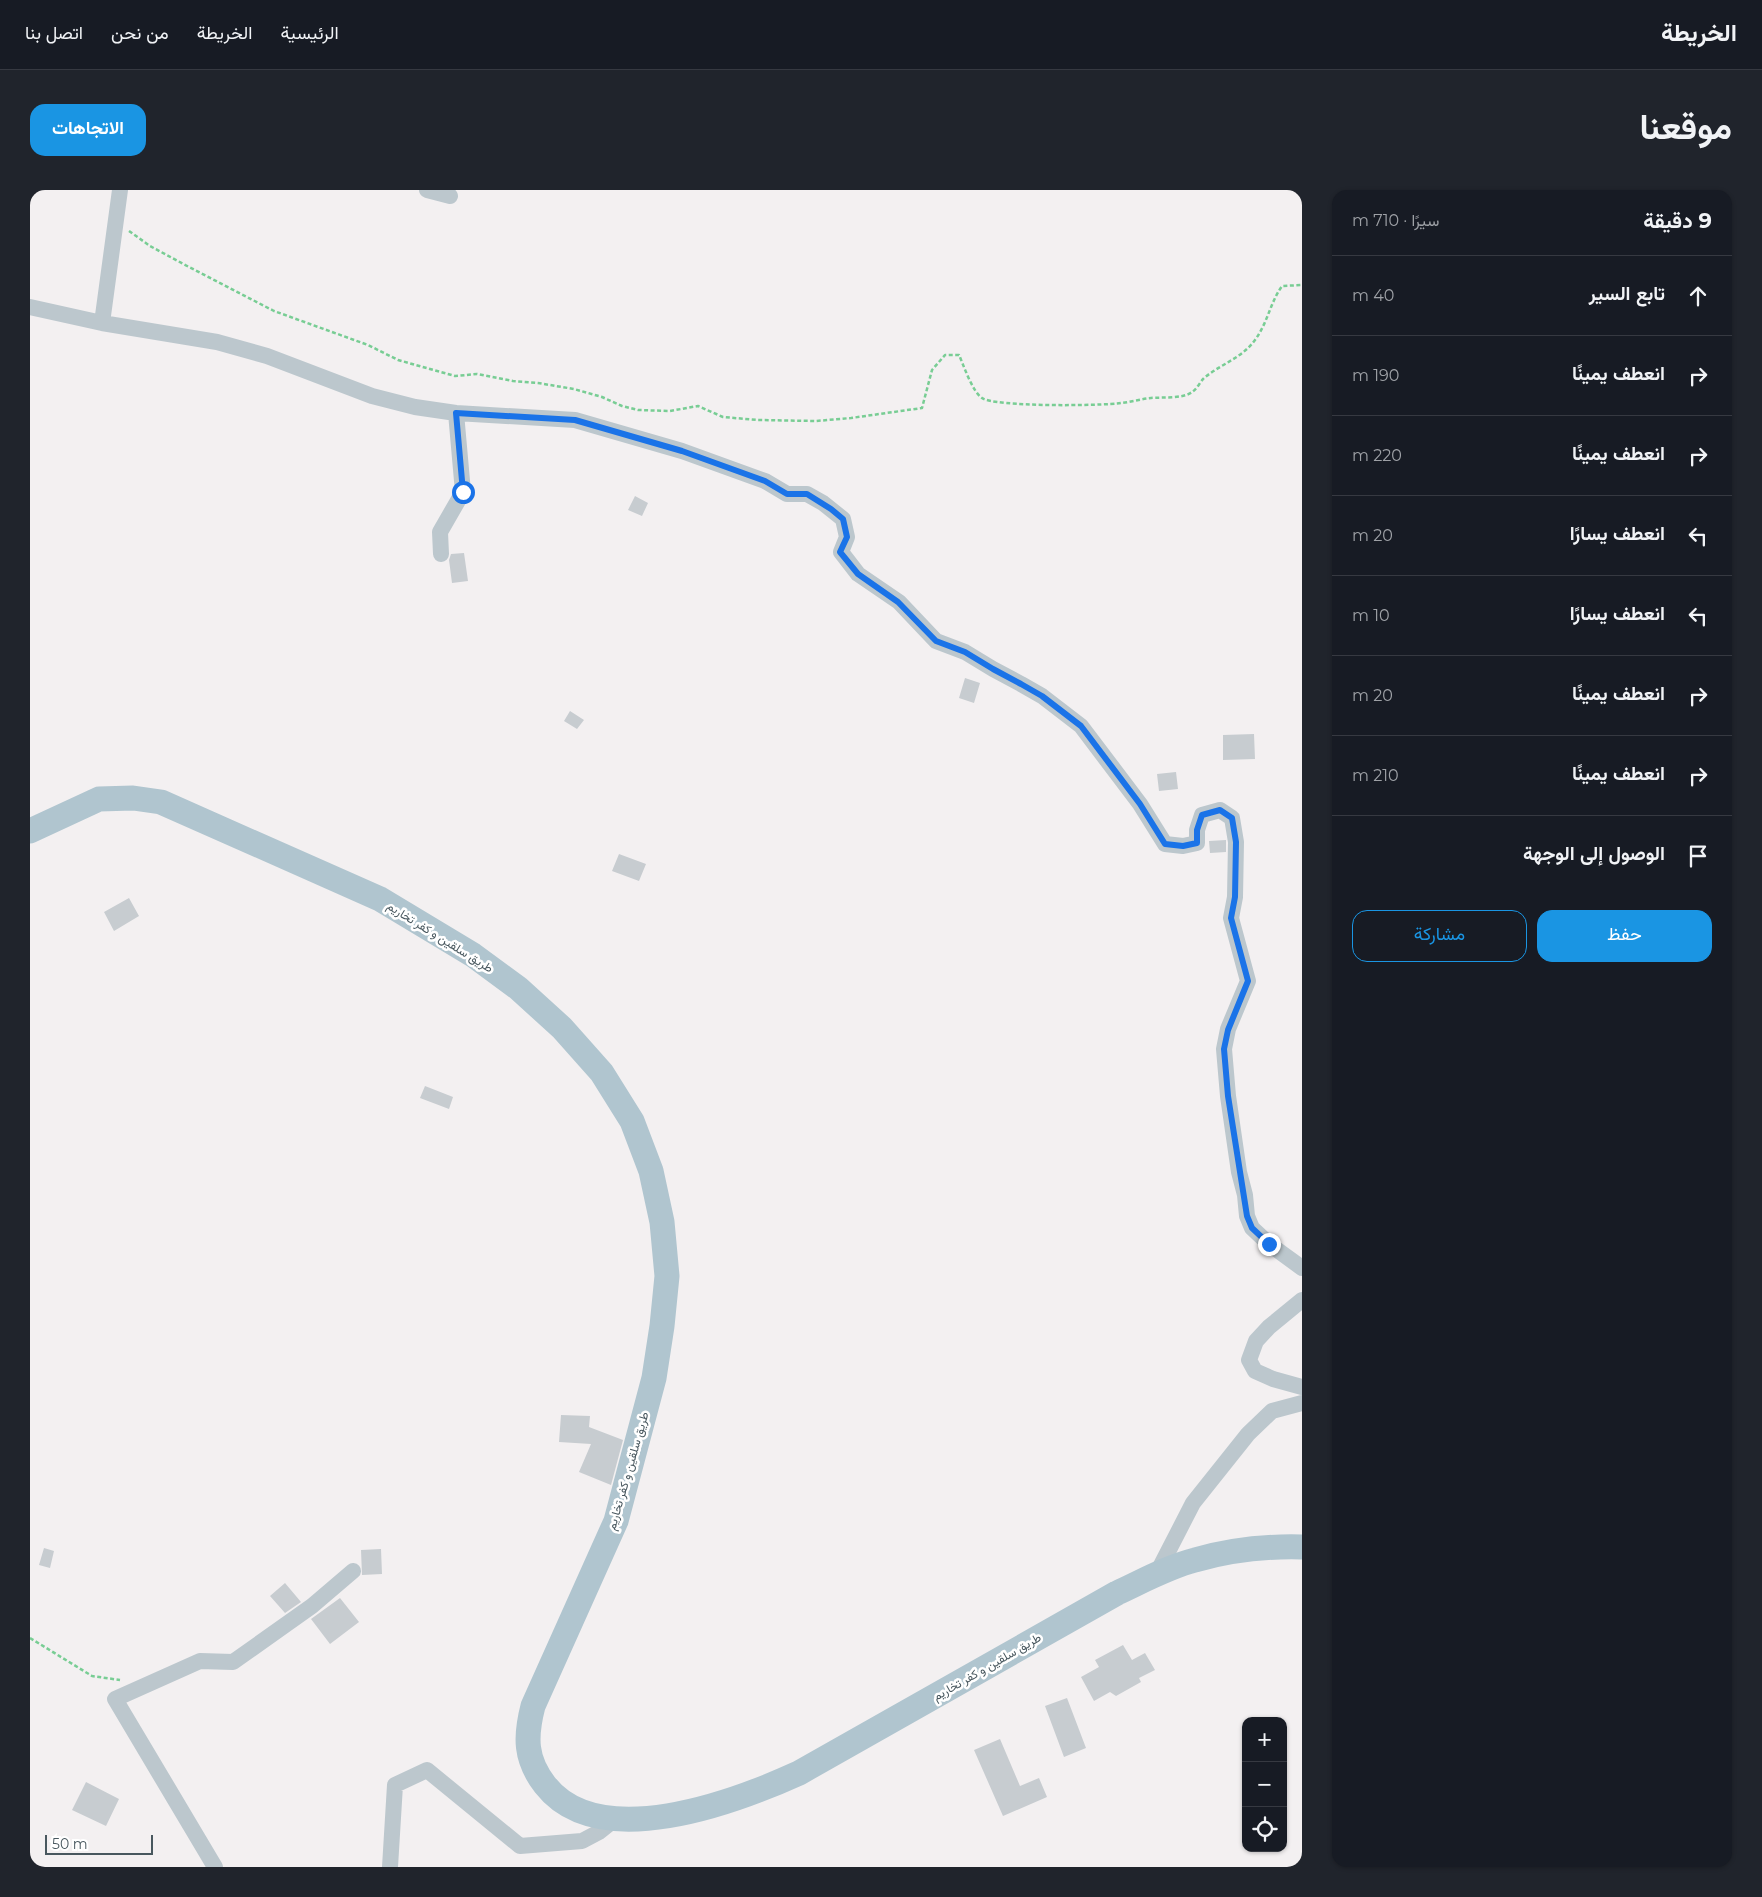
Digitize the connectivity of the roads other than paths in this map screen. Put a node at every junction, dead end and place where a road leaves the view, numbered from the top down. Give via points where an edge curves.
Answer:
1 (120, 190) edge
2 (427, 190) edge
3 (450, 196) dead end
4 (30, 307) edge
5 (102, 323) junction
6 (456, 413) junction
7 (441, 554) dead end
8 (30, 831) edge
9 (1302, 1268) edge
10 (1302, 1300) edge
11 (1302, 1387) edge
12 (1302, 1402) edge
13 (1302, 1548) edge
14 (353, 1571) dead end
15 (1156, 1575) junction
16 (614, 1820) junction
17 (215, 1867) edge
18 (390, 1867) edge

1 - 5 street
2 - 3 street
4 - 5 street
5 - 6 street via 217,342 267,356 372,396
6 - 7 street via 463,492 440,532
6 - 9 street via 575,420 682,451 765,481 787,494 807,494 843,519 847,537 840,552 858,574 898,602 936,641 965,652 1042,696 1081,726 1140,804 1165,844 1183,846 1197,843 1202,815 1220,810 1232,818 1236,851 1231,918 1248,981 1228,1030 1224,1049 1234,1143 1252,1228
8 - 16 main road, طريق سلقين و كفر تخاريم via 99,800 133,798 161,802 380,899 473,955 518,988 562,1028 602,1073 632,1121 651,1171 662,1222 667,1276 654,1378 616,1521 533,1706 527,1728 528,1751 536,1773 550,1791 567,1804
10 - 11 street via 1256,1341 1249,1360 1255,1372
12 - 15 street via 1272,1412 1248,1434 1193,1503
13 - 15 main road, طريق سلقين و كفر تخاريم via 1240,1549 1194,1560
14 - 17 street via 312,1606 233,1662 200,1662 115,1699
15 - 16 main road, طريق سلقين و كفر تخاريم via 1117,1593 799,1774 762,1790 682,1813
16 - 18 street via 582,1841 520,1846 427,1770 394,1785

